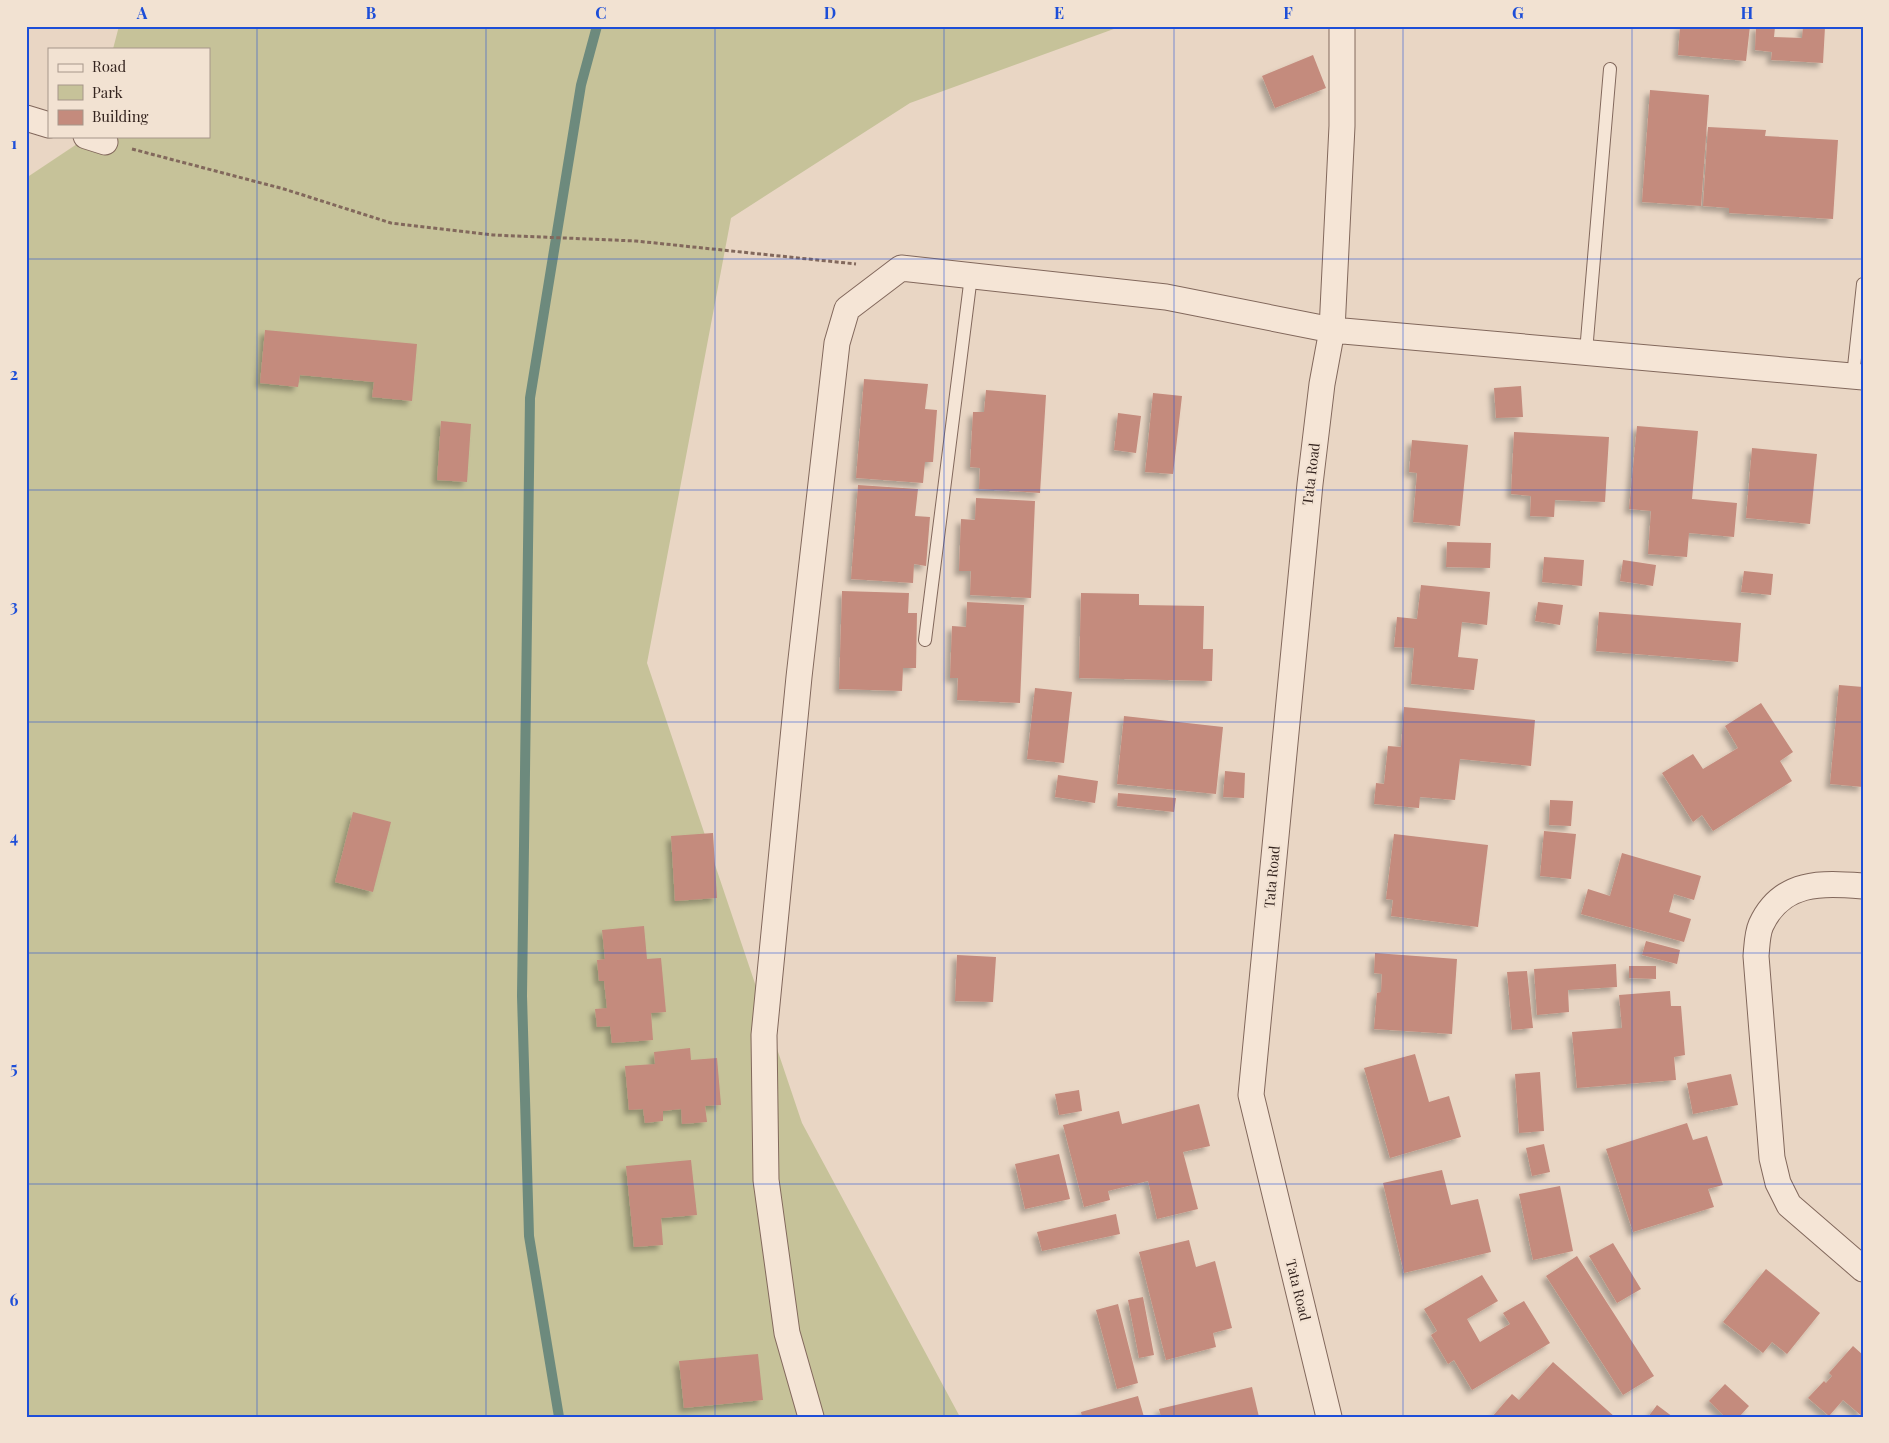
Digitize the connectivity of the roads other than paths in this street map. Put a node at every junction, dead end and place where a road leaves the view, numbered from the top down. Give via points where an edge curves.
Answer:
1 (1342, 26) edge
2 (1610, 70) dead end
3 (26, 118) edge
4 (48, 125) edge
5 (971, 276) junction
6 (1863, 284) edge
7 (1332, 330) junction
8 (1586, 352) junction
9 (1858, 376) edge
10 (925, 640) dead end
11 (1863, 886) edge
12 (1863, 1269) edge
13 (811, 1417) edge
14 (1330, 1417) edge

1 - 7 street, Tata Road via 1342,126
2 - 8 lane
3 - 4 street
5 - 7 street via 1166,297
5 - 10 lane
5 - 13 street via 901,268 847,309 836,343 764,1036 766,1180 787,1333
6 - 9 lane
7 - 8 street
7 - 14 street, Tata Road via 1310,484 1251,1095
8 - 9 street
11 - 12 street via 1823,883 1796,890 1774,904 1761,926 1756,956 1772,1158 1778,1183 1789,1205

